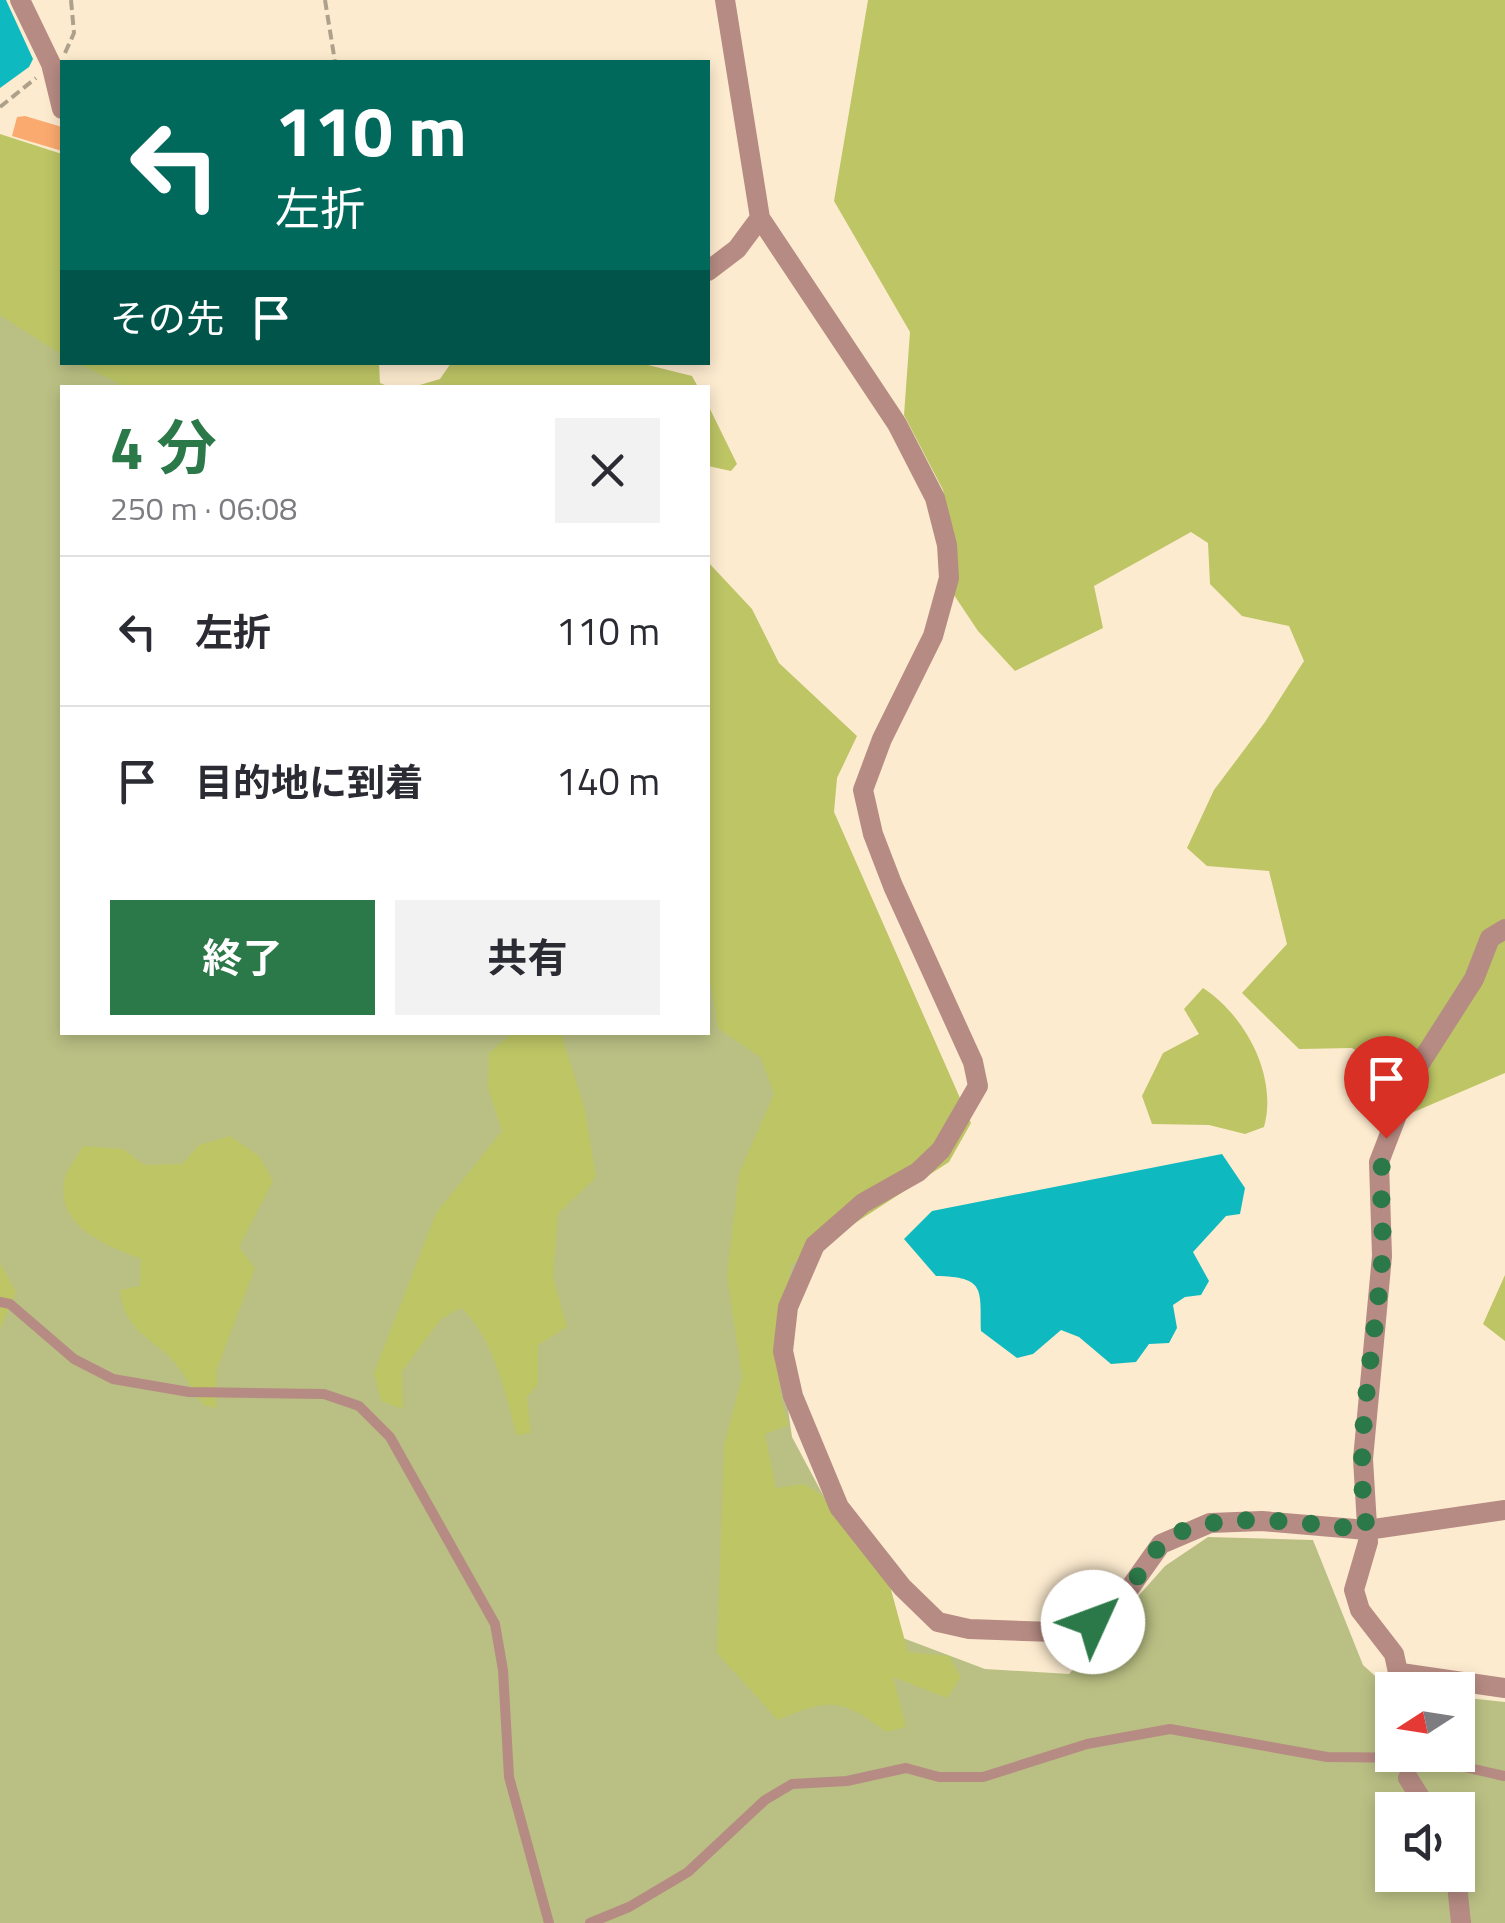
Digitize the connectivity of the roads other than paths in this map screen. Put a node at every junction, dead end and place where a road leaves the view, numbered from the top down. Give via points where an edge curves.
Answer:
1 (20, 0) edge
2 (724, 0) edge
3 (60, 100) edge
4 (760, 218) junction
5 (710, 270) edge
6 (1505, 928) edge
7 (0, 1302) edge
8 (1505, 1510) edge
9 (1367, 1530) junction
10 (1399, 1672) edge
11 (1475, 1686) edge
12 (1505, 1688) edge
13 (1504, 1776) edge
14 (1408, 1778) dead end
15 (1417, 1792) edge
16 (1457, 1892) edge
17 (549, 1923) edge
18 (590, 1923) edge
19 (1460, 1923) edge

1 - 3 street via 52,64
2 - 4 street
4 - 5 street via 738,249
4 - 9 street via 897,424 935,498 947,545 949,578 933,636 864,790 880,852 978,1086 942,1150 863,1203 816,1245 802,1268 783,1351 818,1463 839,1507 902,1587 938,1622 969,1629 1054,1632 1093,1622 1112,1613 1161,1544 1210,1523
6 - 9 street via 1490,938 1474,978 1412,1076 1380,1162 1382,1256 1363,1459
7 - 17 lane via 74,1359 113,1379 189,1392 324,1394 358,1406 390,1437 495,1624 510,1777
8 - 9 street
9 - 10 street via 1356,1601
11 - 12 street
13 - 18 lane via 1425,1758 1327,1757 1170,1729 1087,1744 983,1777 939,1777 906,1768 792,1784 764,1800 688,1872
14 - 15 street
16 - 19 street

